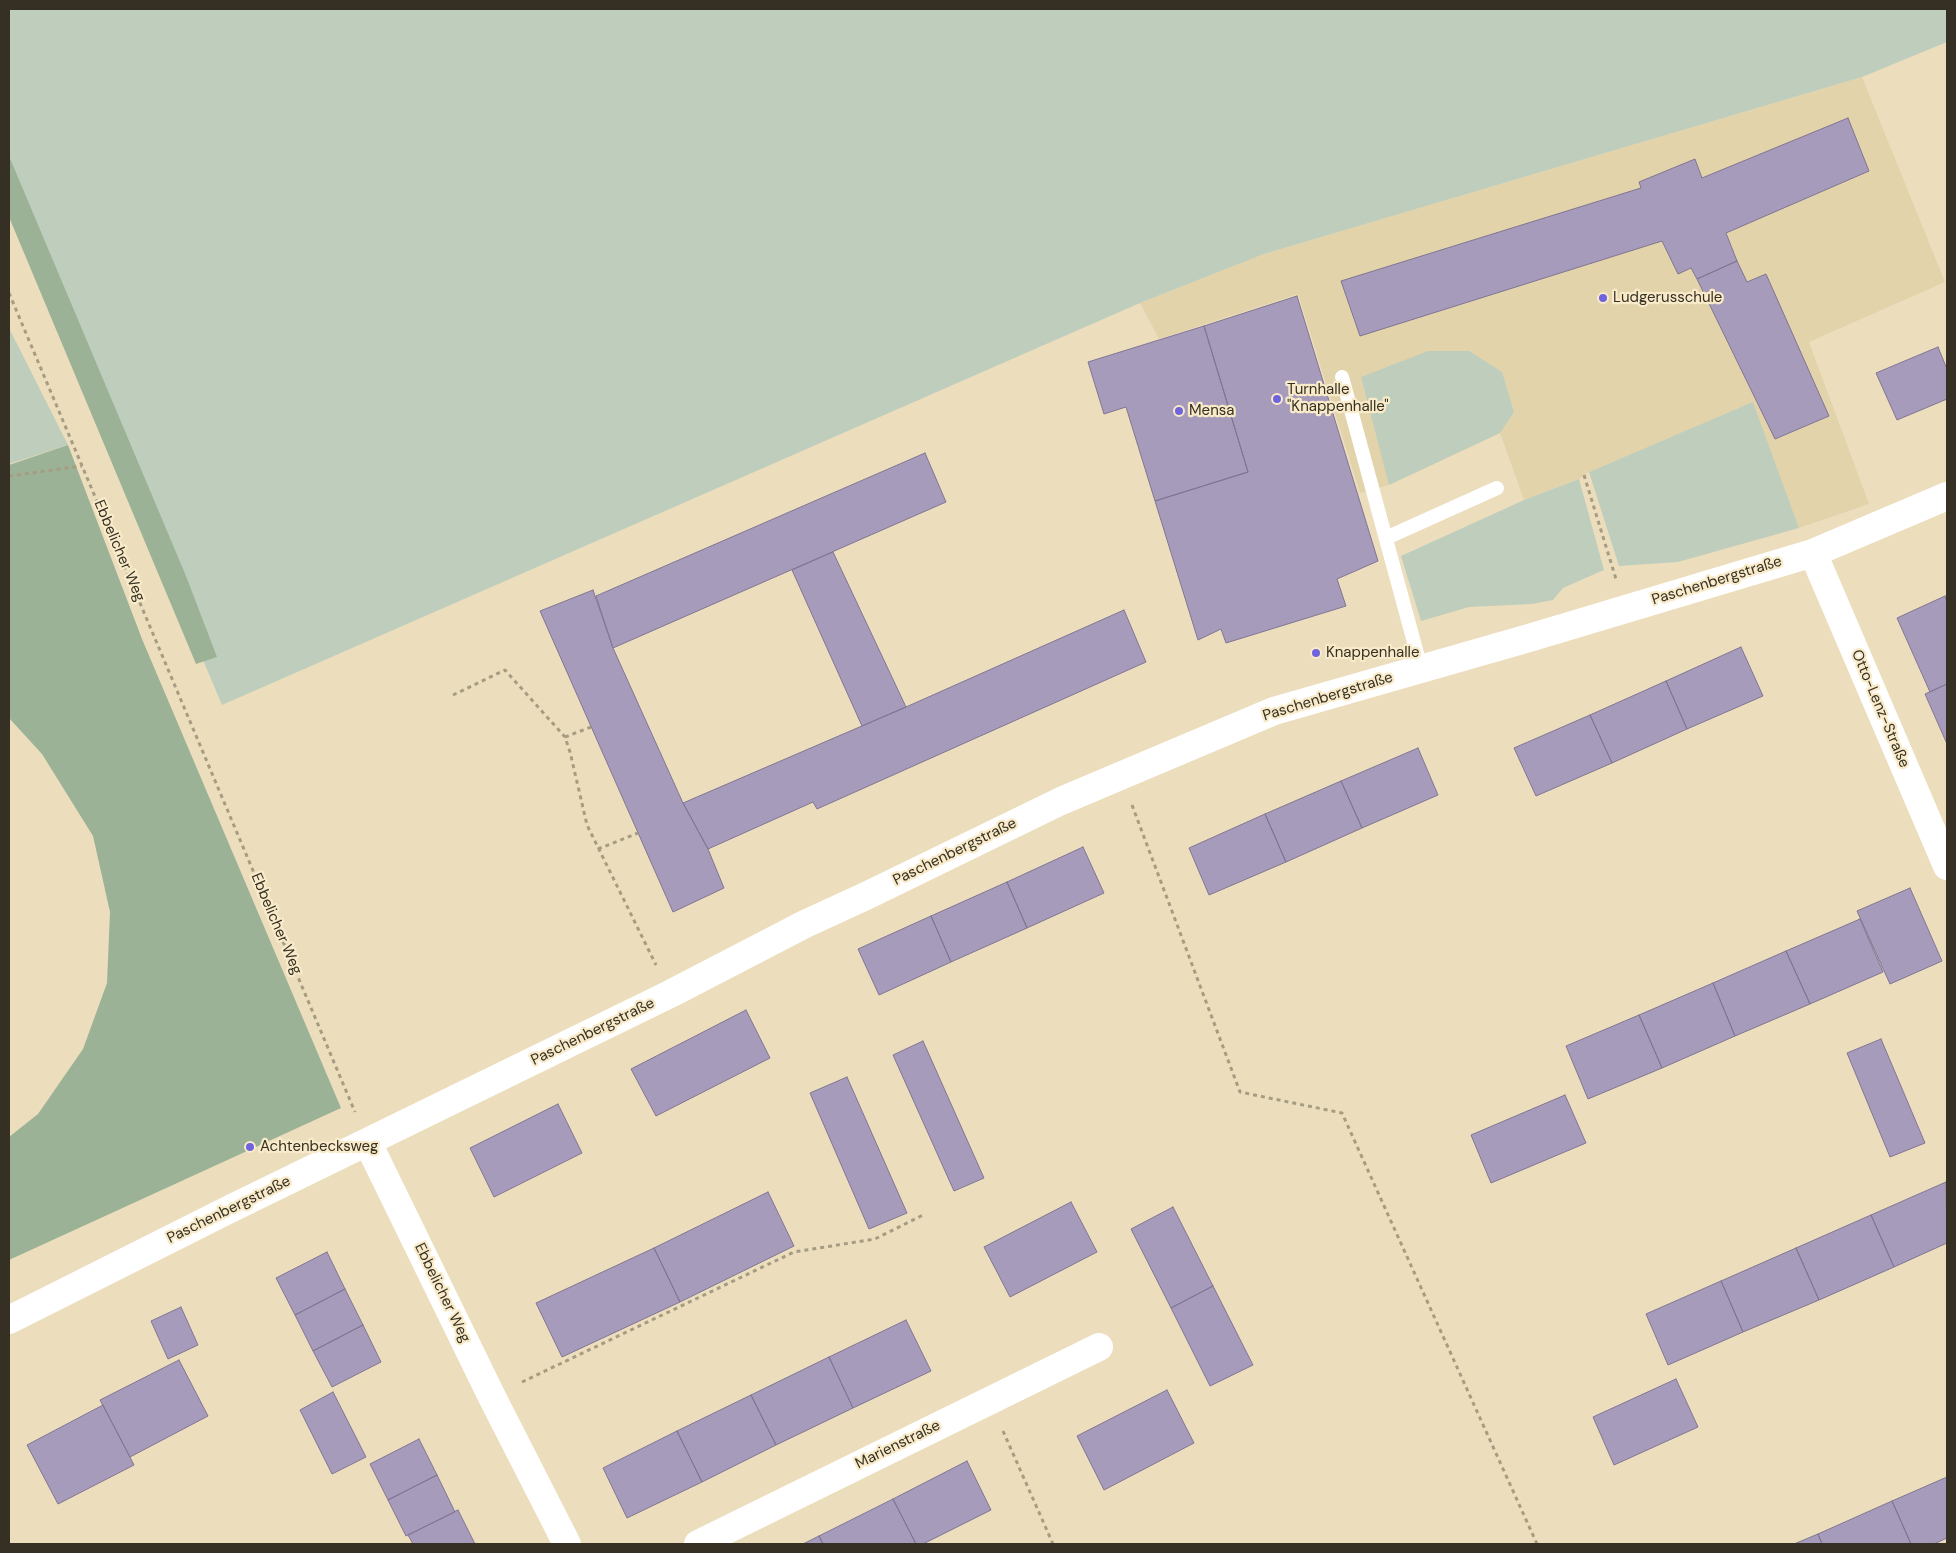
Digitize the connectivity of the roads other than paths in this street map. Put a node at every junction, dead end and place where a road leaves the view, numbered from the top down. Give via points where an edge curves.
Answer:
1 (1342, 377) dead end
2 (1497, 488) dead end
3 (1947, 496) edge
4 (1386, 538) junction
5 (1813, 552) junction
6 (1421, 668) junction
7 (1947, 866) edge
8 (368, 1142) junction
9 (9, 1320) edge
10 (1099, 1347) dead end
11 (568, 1544) edge
12 (698, 1544) edge

1 - 4 lane
2 - 4 lane
3 - 5 street, Paschenbergstraße
4 - 6 lane
5 - 6 street, Paschenbergstraße
5 - 7 street, Otto-Lenz-Straße
6 - 8 street, Paschenbergstraße via 1274,711 1061,801 804,924 670,994
8 - 9 street, Paschenbergstraße
8 - 11 street, Ebbelicher Weg via 492,1397
10 - 12 street, Marienstraße

